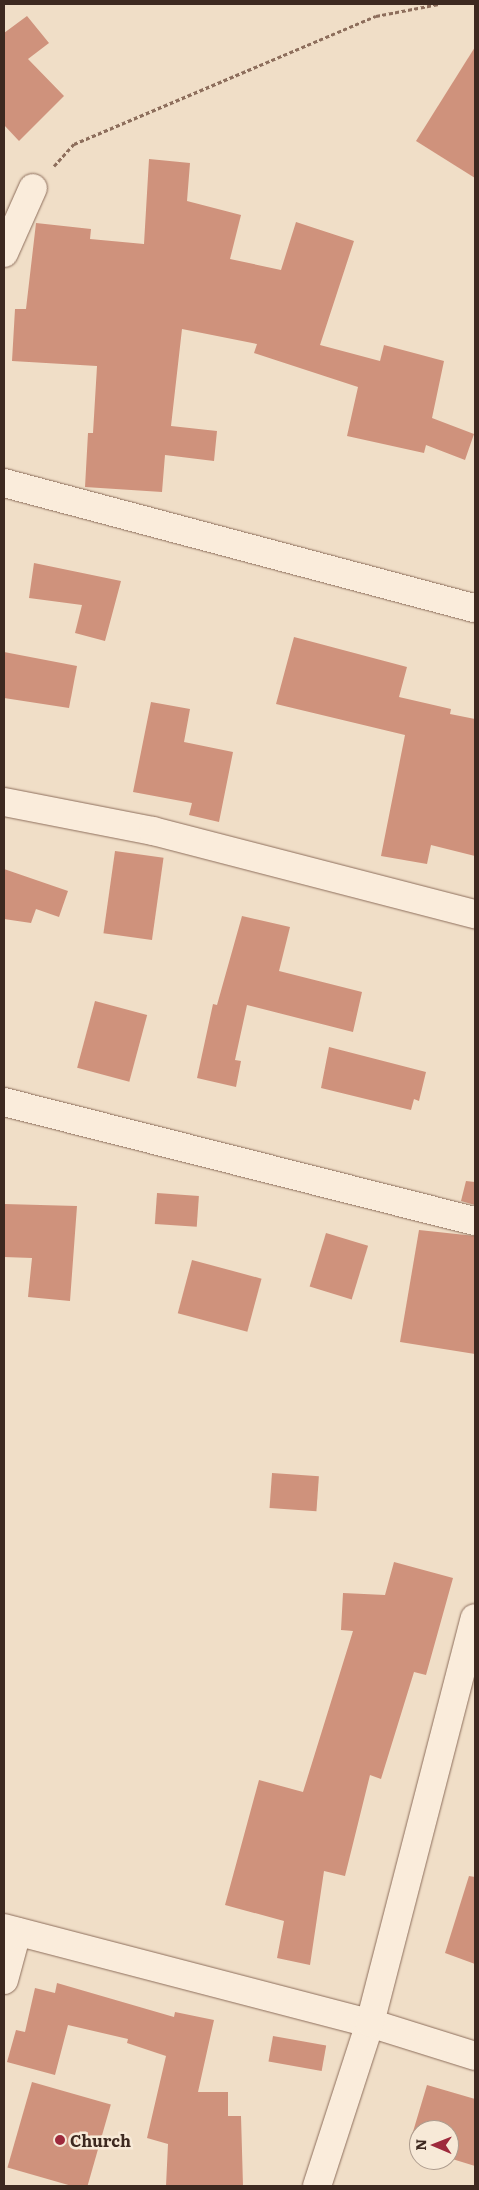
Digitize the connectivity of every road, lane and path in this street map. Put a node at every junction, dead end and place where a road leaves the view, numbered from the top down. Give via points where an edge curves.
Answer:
1 (439, 4) edge
2 (32, 188) joint
3 (4, 253) edge
4 (4, 483) edge
5 (475, 608) edge
6 (4, 802) edge
7 (475, 914) edge
8 (4, 1102) edge
9 (475, 1221) edge
10 (475, 1618) edge
11 (10, 1930) edge
12 (4, 1980) edge
13 (370, 2023) junction
14 (475, 2056) edge
15 (316, 2186) edge

1 - 2 path via 376,16 74,144
2 - 3 street
4 - 5 street
6 - 7 street via 154,831
8 - 9 street
10 - 13 street
11 - 12 street
11 - 13 street
13 - 14 street
13 - 15 street

